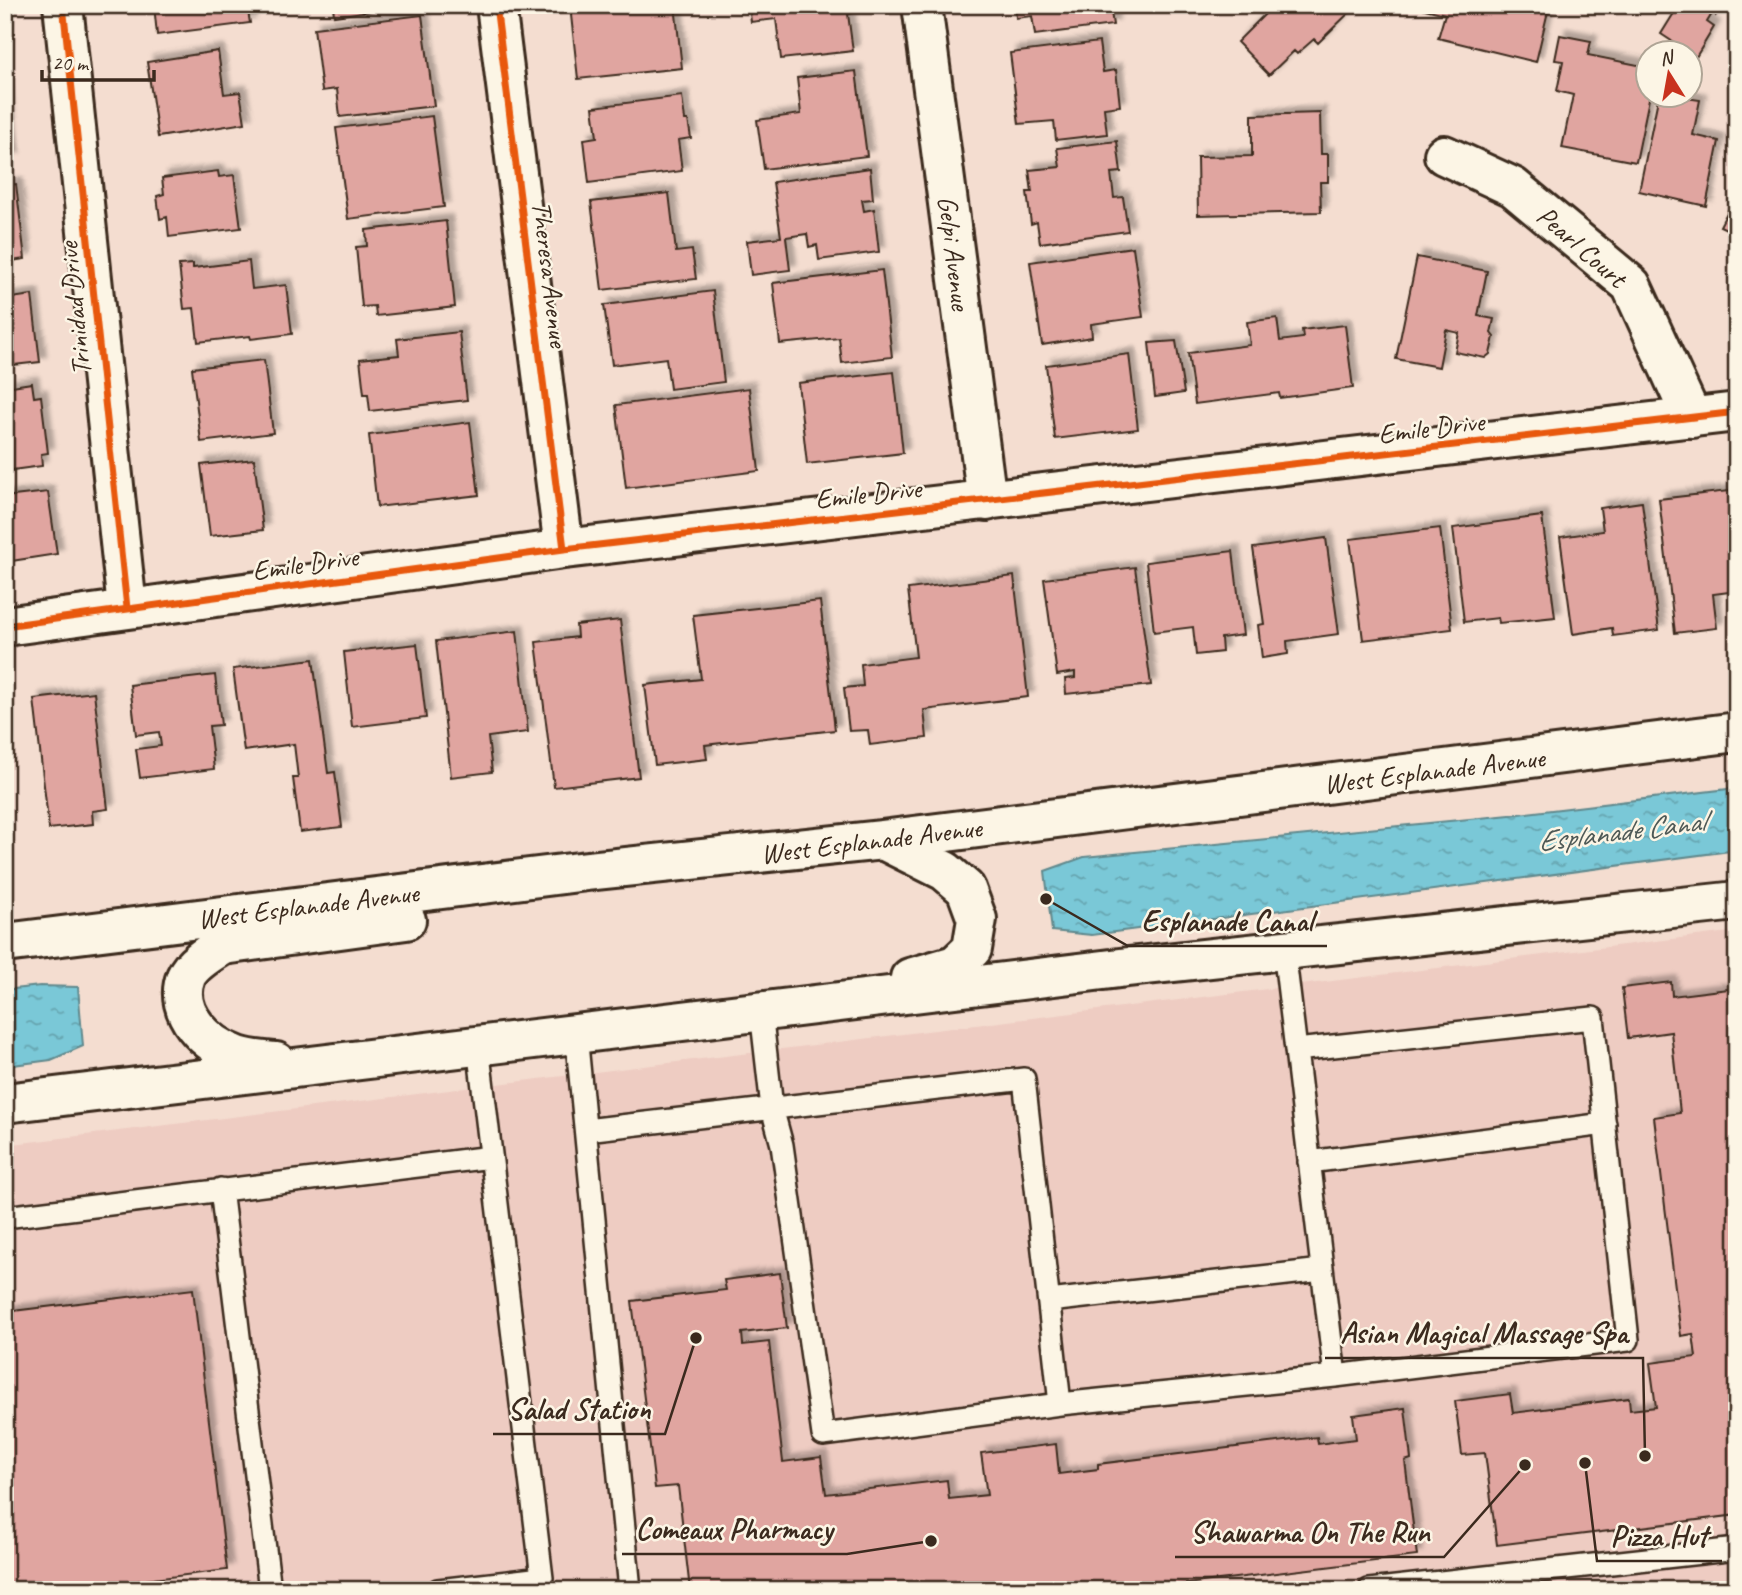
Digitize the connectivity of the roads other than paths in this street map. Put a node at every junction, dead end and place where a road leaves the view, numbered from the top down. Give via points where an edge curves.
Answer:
1 (63, 5) edge
2 (496, 5) edge
3 (922, 5) edge
4 (1444, 155) dead end
5 (1737, 412) edge
6 (1692, 418) junction
7 (987, 500) junction
8 (564, 549) junction
9 (127, 608) junction
10 (5, 626) edge
11 (1737, 732) edge
12 (883, 840) junction
13 (587, 871) junction
14 (1737, 901) edge
15 (5, 943) edge
16 (1284, 950) junction
17 (761, 1011) junction
18 (576, 1034) junction
19 (478, 1046) junction
20 (1296, 1050) junction
21 (314, 1066) junction
22 (5, 1103) edge
23 (772, 1108) junction
24 (1605, 1124) junction
25 (586, 1130) junction
26 (491, 1157) junction
27 (1309, 1162) junction
28 (221, 1189) junction
29 (5, 1217) edge
30 (1322, 1270) junction
31 (1049, 1301) junction
32 (1335, 1376) junction
33 (1060, 1404) junction
34 (1737, 1549) edge
35 (270, 1590) edge
36 (438, 1590) edge
37 (630, 1590) edge
38 (1369, 1590) edge

1 - 9 main road, Trinidad Drive
2 - 8 main road, Theresa Avenue
3 - 7 main road, Gelpi Avenue
4 - 6 main road, Pearl Court via 1513,187 1631,285
5 - 6 main road, Emile Drive
6 - 7 main road, Emile Drive
7 - 8 main road, Emile Drive
8 - 9 main road, Emile Drive
9 - 10 main road, Emile Drive
11 - 12 main road, West Esplanade Avenue
12 - 13 main road, West Esplanade Avenue
12 - 17 main road via 945,871 966,889 977,919 972,949 955,965 927,975
13 - 15 main road, West Esplanade Avenue
13 - 21 main road via 565,898 223,945 202,958 187,976 184,1000 188,1016 212,1042 238,1056
14 - 16 main road
16 - 17 main road
16 - 20 lane
17 - 18 main road
17 - 23 lane
18 - 19 main road
18 - 25 lane
19 - 21 main road
19 - 26 lane
20 - 24 lane via 1593,1018
20 - 27 lane
21 - 22 main road
23 - 25 lane
23 - 31 lane via 1024,1079
23 - 33 lane via 782,1145 823,1436
24 - 27 lane
24 - 32 lane via 1628,1340
25 - 37 lane
26 - 28 lane
26 - 36 lane via 542,1578
27 - 30 lane
28 - 29 lane
28 - 35 lane
30 - 31 lane
30 - 32 lane
31 - 33 lane
32 - 33 lane
34 - 38 lane

